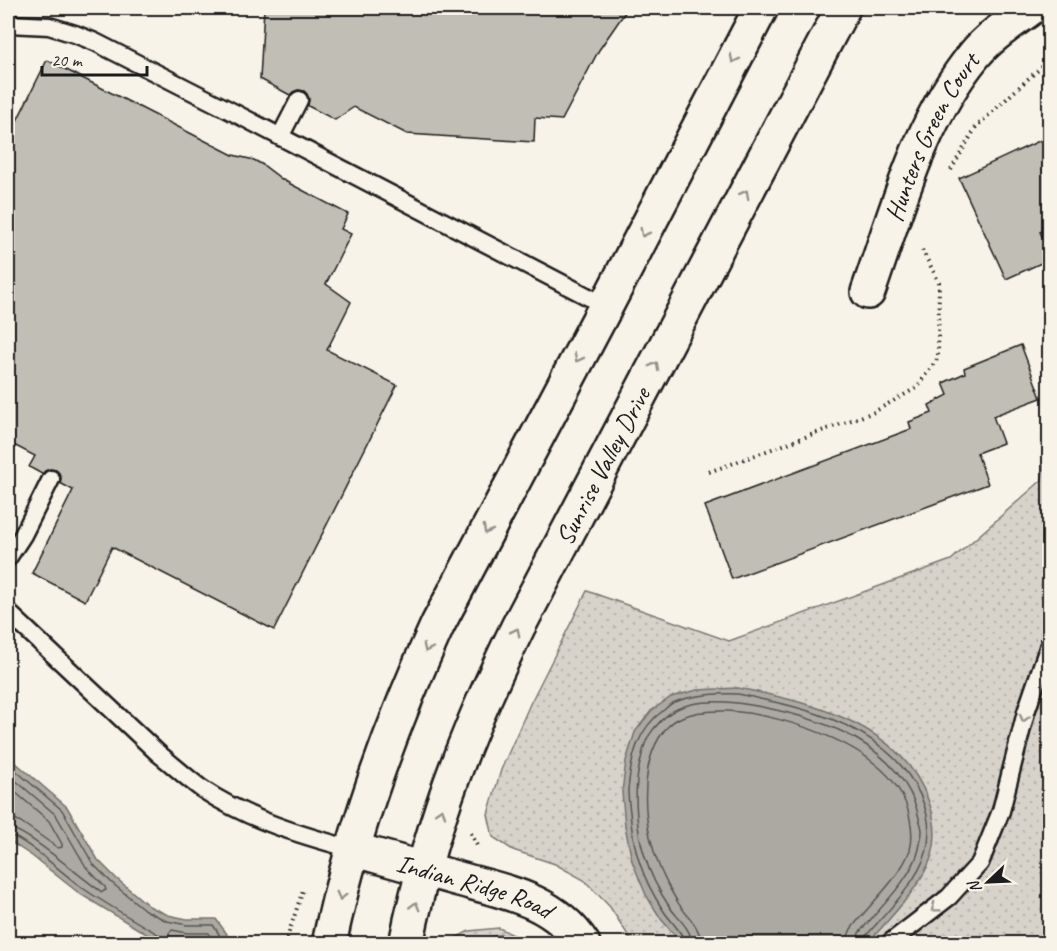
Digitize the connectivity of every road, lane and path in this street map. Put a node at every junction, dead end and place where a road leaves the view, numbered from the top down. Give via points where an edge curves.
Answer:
1 (761, 8) edge
2 (843, 8) edge
3 (1031, 8) edge
4 (8, 24) edge
5 (299, 100) dead end
6 (280, 137) junction
7 (868, 292) dead end
8 (606, 306) junction
9 (51, 479) dead end
10 (8, 558) edge
11 (8, 612) edge
12 (1050, 642) edge
13 (313, 839) junction
14 (352, 849) junction
15 (424, 868) junction
16 (285, 944) edge
17 (330, 944) edge
18 (406, 944) edge
19 (583, 944) edge
20 (888, 944) edge

1 -> 8 main road
15 -> 2 main road, Sunrise Valley Drive via 453,775 499,666
3 - 7 main road, Hunters Green Court via 976,53 947,93 926,133
4 - 6 lane via 49,26 95,42
5 - 6 lane
6 - 8 lane
8 -> 14 main road via 418,666
9 - 10 lane
11 - 13 lane via 182,774 239,810
12 -> 20 lane via 1026,712 1000,811 980,863 949,897
13 - 14 lane
13 - 16 path via 307,880
14 - 15 main road, Indian Ridge Road
14 -> 17 main road
18 -> 15 main road, Sunrise Valley Drive
15 - 19 main road, Indian Ridge Road via 526,898 554,913

